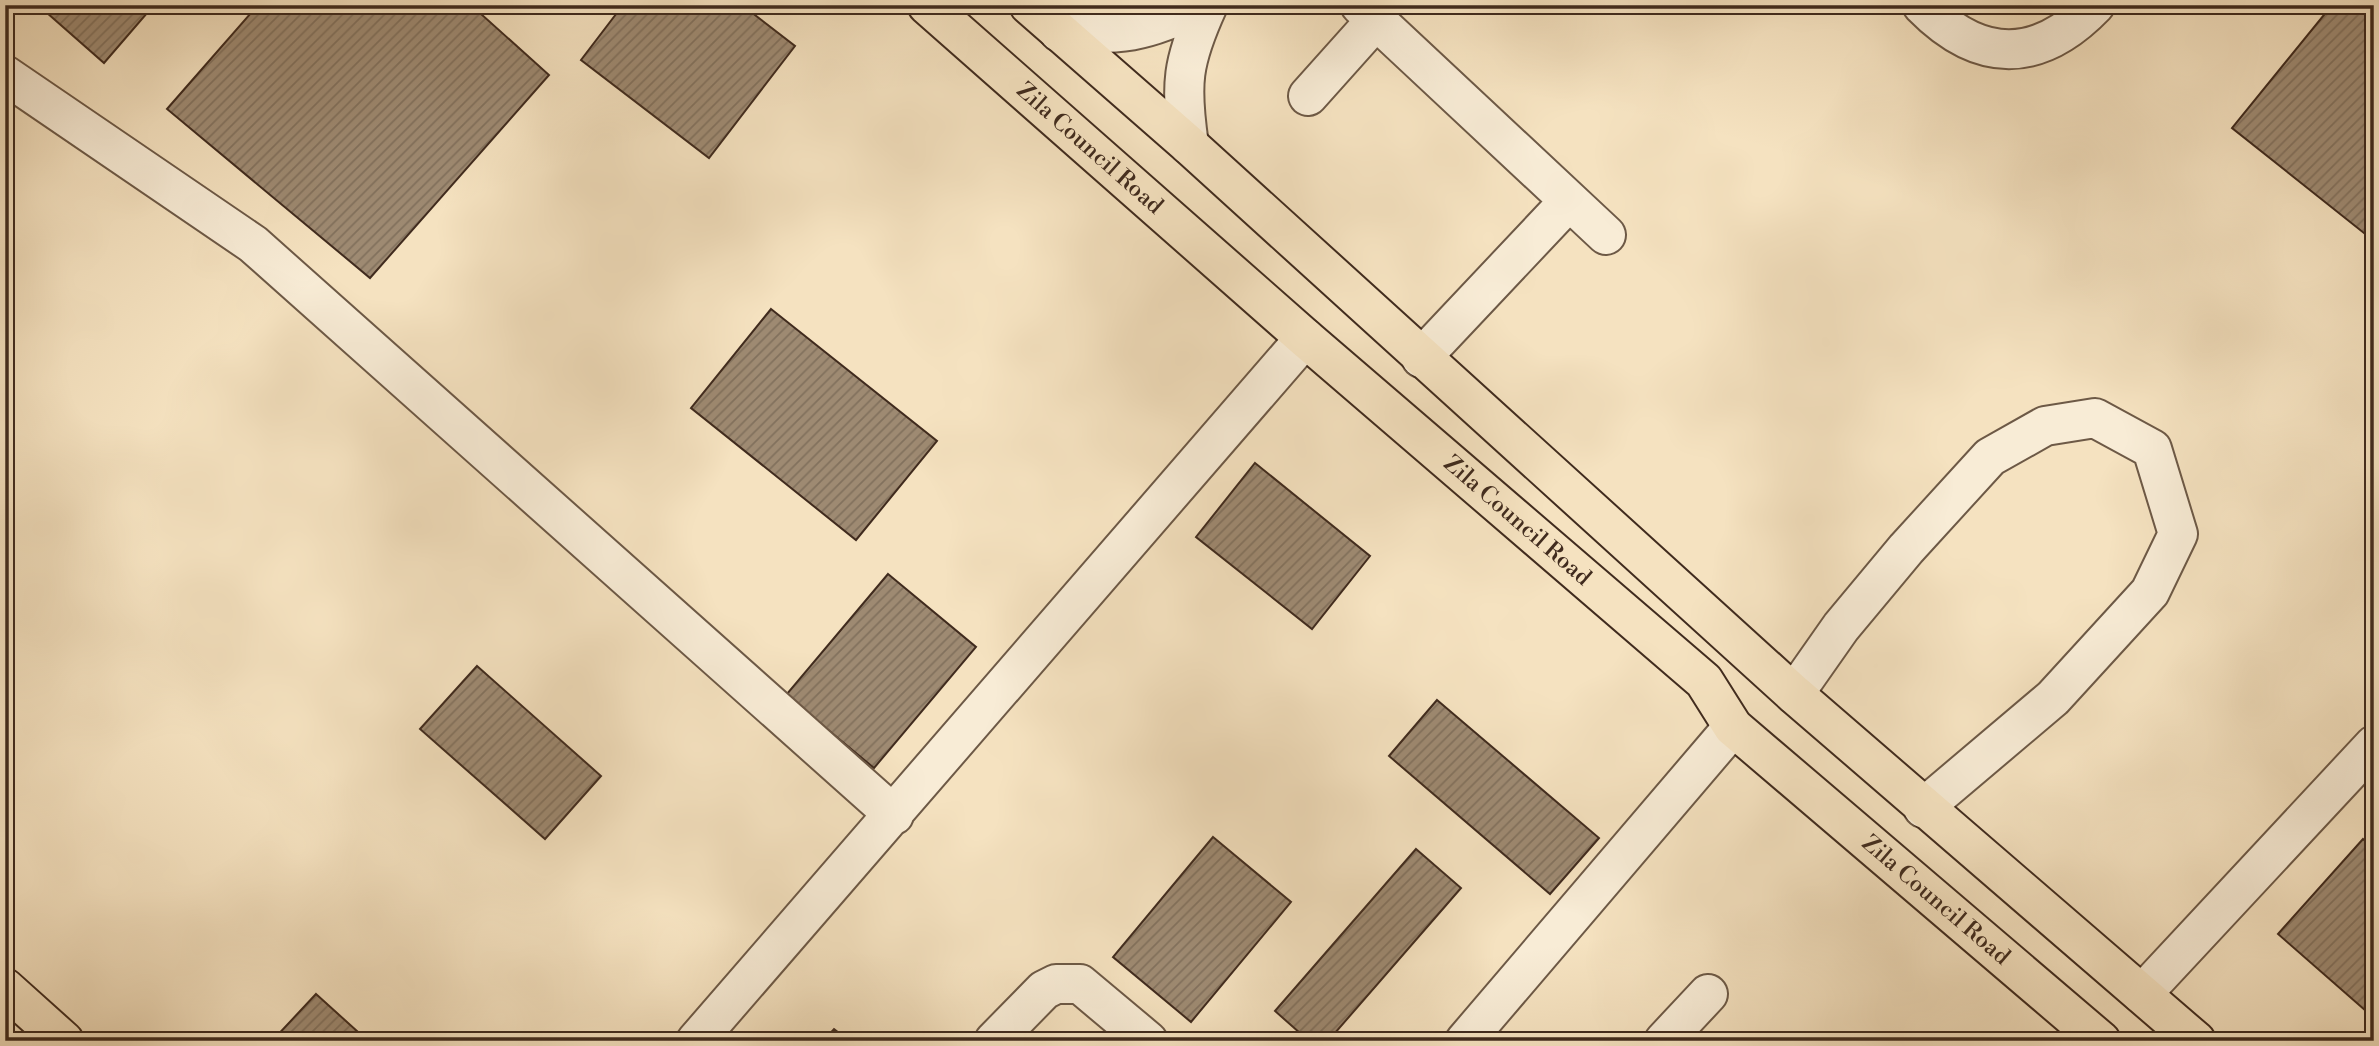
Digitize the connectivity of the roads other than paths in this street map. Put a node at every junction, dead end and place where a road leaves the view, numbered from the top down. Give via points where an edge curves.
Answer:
1 (927, 5) edge
2 (1029, 5) edge
3 (1200, 5) edge
4 (1208, 5) edge
5 (1922, 5) edge
6 (2095, 5) edge
7 (1368, 13) edge
8 (1059, 32) junction
9 (5, 75) edge
10 (1308, 96) dead end
11 (1189, 145) junction
12 (1569, 201) junction
13 (1606, 235) dead end
14 (1305, 338) junction
15 (1421, 358) junction
16 (1794, 694) junction
17 (1734, 727) junction
18 (2374, 745) edge
19 (1923, 808) junction
20 (894, 815) junction
21 (5, 988) edge
22 (1708, 994) dead end
23 (2143, 994) junction
24 (1670, 1039) edge
25 (64, 1041) edge
26 (696, 1041) edge
27 (994, 1041) edge
28 (1148, 1041) edge
29 (1465, 1041) edge
30 (2101, 1041) edge
31 (2196, 1041) edge

1 - 14 main road, Zila Council Road
2 - 8 main road
3 - 8 street via 1164,24 1111,35
4 - 11 street via 1189,45 1182,96
5 - 6 street via 1975,45 2004,50 2049,42 2075,26
7 - 10 street
7 - 12 street
8 - 11 main road
9 - 20 street via 253,244
11 - 15 main road
12 - 13 street
12 - 15 street
14 - 17 main road, Zila Council Road via 1704,681
14 - 20 street
15 - 16 main road
16 - 19 main road
16 - 19 street via 1850,618 1990,457 2045,426 2095,418 2152,449 2178,534 2150,592 2053,698
17 - 29 street
17 - 30 main road, Zila Council Road
18 - 23 street
19 - 23 main road
20 - 26 street
21 - 25 main road
22 - 24 street
23 - 31 main road
27 - 28 street via 1044,990 1056,984 1080,984

